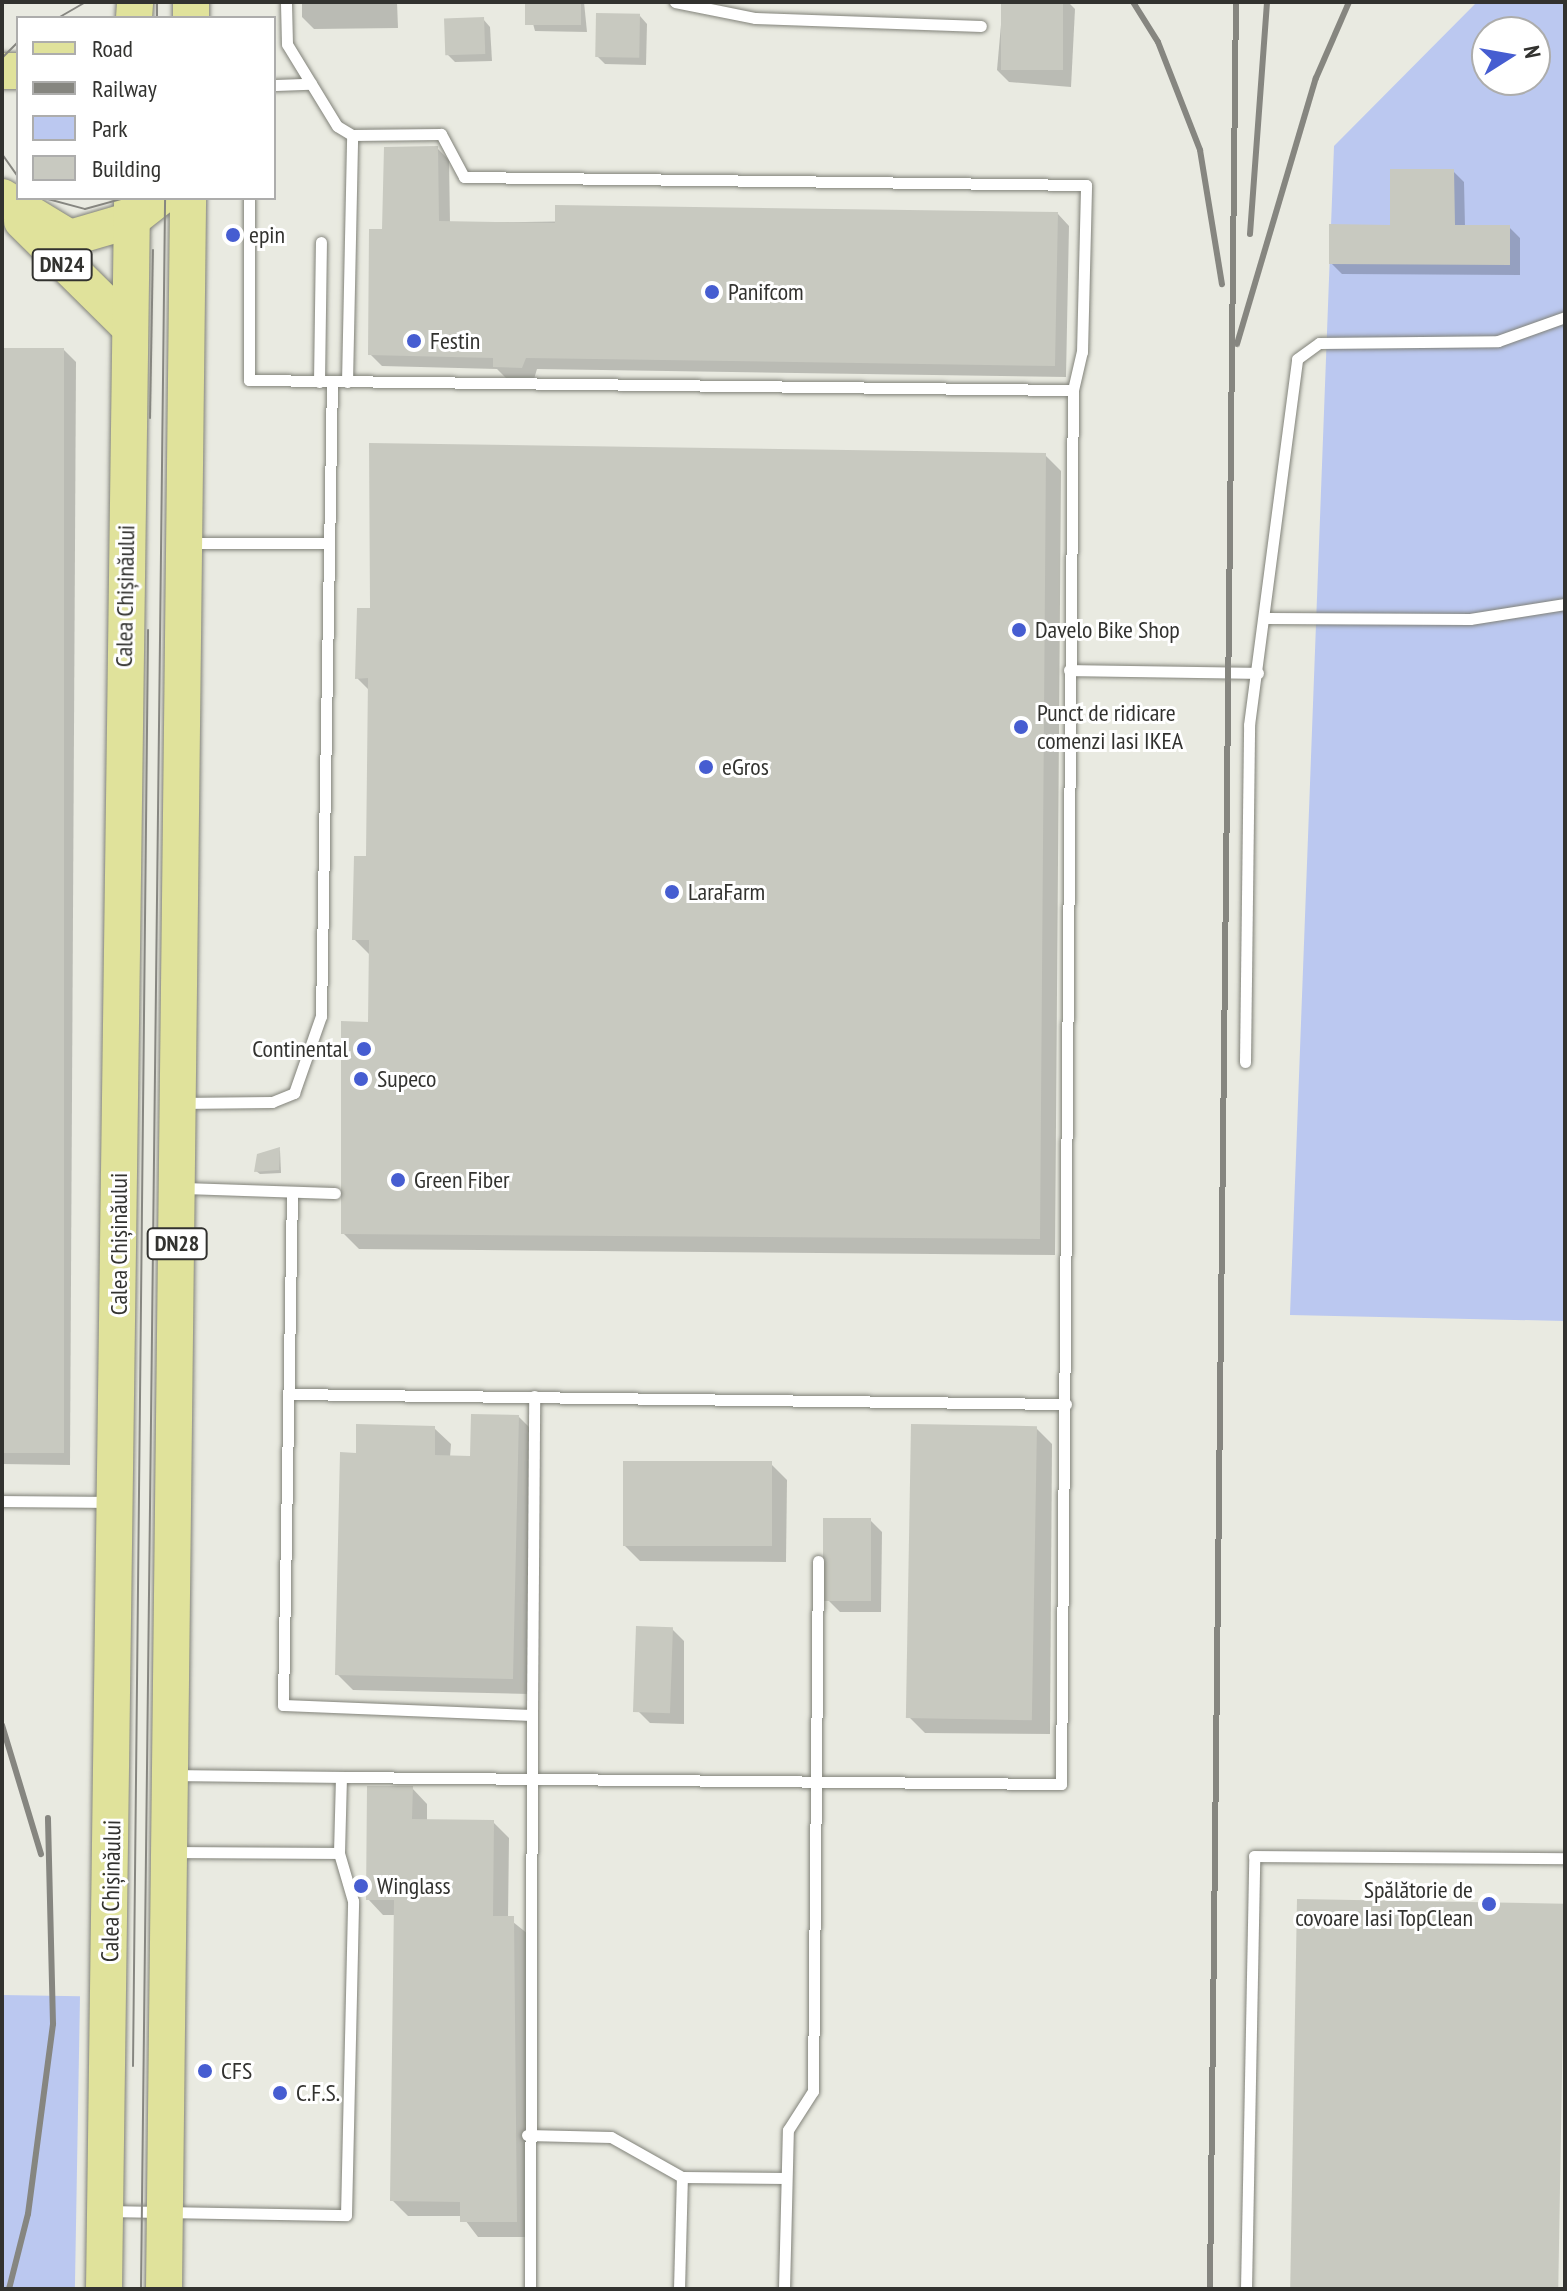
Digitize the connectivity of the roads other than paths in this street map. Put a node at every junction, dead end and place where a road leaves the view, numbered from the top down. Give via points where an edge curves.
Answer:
1 (286, 2) edge
2 (675, 2) edge
3 (981, 26) dead end
4 (311, 84) junction
5 (276, 85) edge
6 (352, 135) junction
7 (2, 198) edge
8 (188, 200) edge
9 (249, 200) edge
10 (141, 205) edge
11 (321, 242) dead end
12 (1565, 317) edge
13 (128, 326) junction
14 (325, 382) junction
15 (347, 382) junction
16 (1073, 390) junction
17 (182, 543) junction
18 (328, 543) junction
19 (1565, 604) edge
20 (1266, 618) junction
21 (1069, 670) junction
22 (1258, 673) junction
23 (1245, 1062) dead end
24 (178, 1103) junction
25 (177, 1188) junction
26 (292, 1192) junction
27 (335, 1193) dead end
28 (288, 1394) junction
29 (534, 1396) junction
30 (1066, 1404) junction
31 (2, 1501) edge
32 (118, 1503) junction
33 (818, 1561) dead end
34 (532, 1715) junction
35 (173, 1775) junction
36 (341, 1777) junction
37 (817, 1777) junction
38 (531, 1779) junction
39 (171, 1852) junction
40 (339, 1853) junction
41 (1565, 1858) edge
42 (527, 2135) junction
43 (682, 2177) junction
44 (786, 2178) junction
45 (105, 2211) junction
46 (165, 2212) junction
47 (104, 2289) edge
48 (164, 2289) edge
49 (530, 2289) edge
50 (679, 2289) edge
51 (784, 2289) edge
52 (1246, 2289) edge

1 - 4 lane via 287,44
2 - 3 lane via 755,18
4 - 5 lane
4 - 6 lane via 337,126
6 - 15 lane
6 - 16 lane via 441,134 464,177 1086,185 1082,352
7 - 10 main road, DN24 via 70,238
7 - 13 main road, DN24
8 - 17 main road, DN28
9 - 14 lane via 249,380
10 - 13 main road, Calea Chișinăului / DN28
11 - 14 lane
12 - 20 lane via 1498,341 1319,343 1297,359
13 - 32 main road, Calea Chișinăului / DN28
14 - 15 lane
14 - 18 lane
15 - 16 lane
16 - 21 lane
17 - 18 lane
17 - 24 main road, DN28
18 - 24 lane via 323,977 309,1064 294,1093 272,1102
19 - 20 lane via 1470,619
20 - 22 lane
21 - 22 lane
21 - 30 lane
22 - 23 lane via 1249,725
24 - 25 main road, DN28
25 - 26 lane
25 - 35 main road, DN28
26 - 27 lane
26 - 28 lane
28 - 29 lane
28 - 34 lane via 283,1705
29 - 30 lane
29 - 34 lane
30 - 37 lane via 1061,1784
31 - 32 lane
32 - 45 main road, Calea Chișinăului / DN28
33 - 37 lane
34 - 38 lane
35 - 36 lane
35 - 39 main road, DN28
36 - 38 lane
36 - 40 lane
37 - 38 lane
37 - 44 lane via 813,2091 788,2130
38 - 42 lane
39 - 40 lane
39 - 46 main road, DN28
40 - 46 lane via 353,1901 346,2215
41 - 52 lane via 1254,1856
42 - 43 lane via 611,2137
42 - 49 lane
43 - 44 lane
43 - 50 lane
44 - 51 lane
45 - 46 lane
45 - 47 main road, Calea Chișinăului / DN28
46 - 48 main road, DN28

